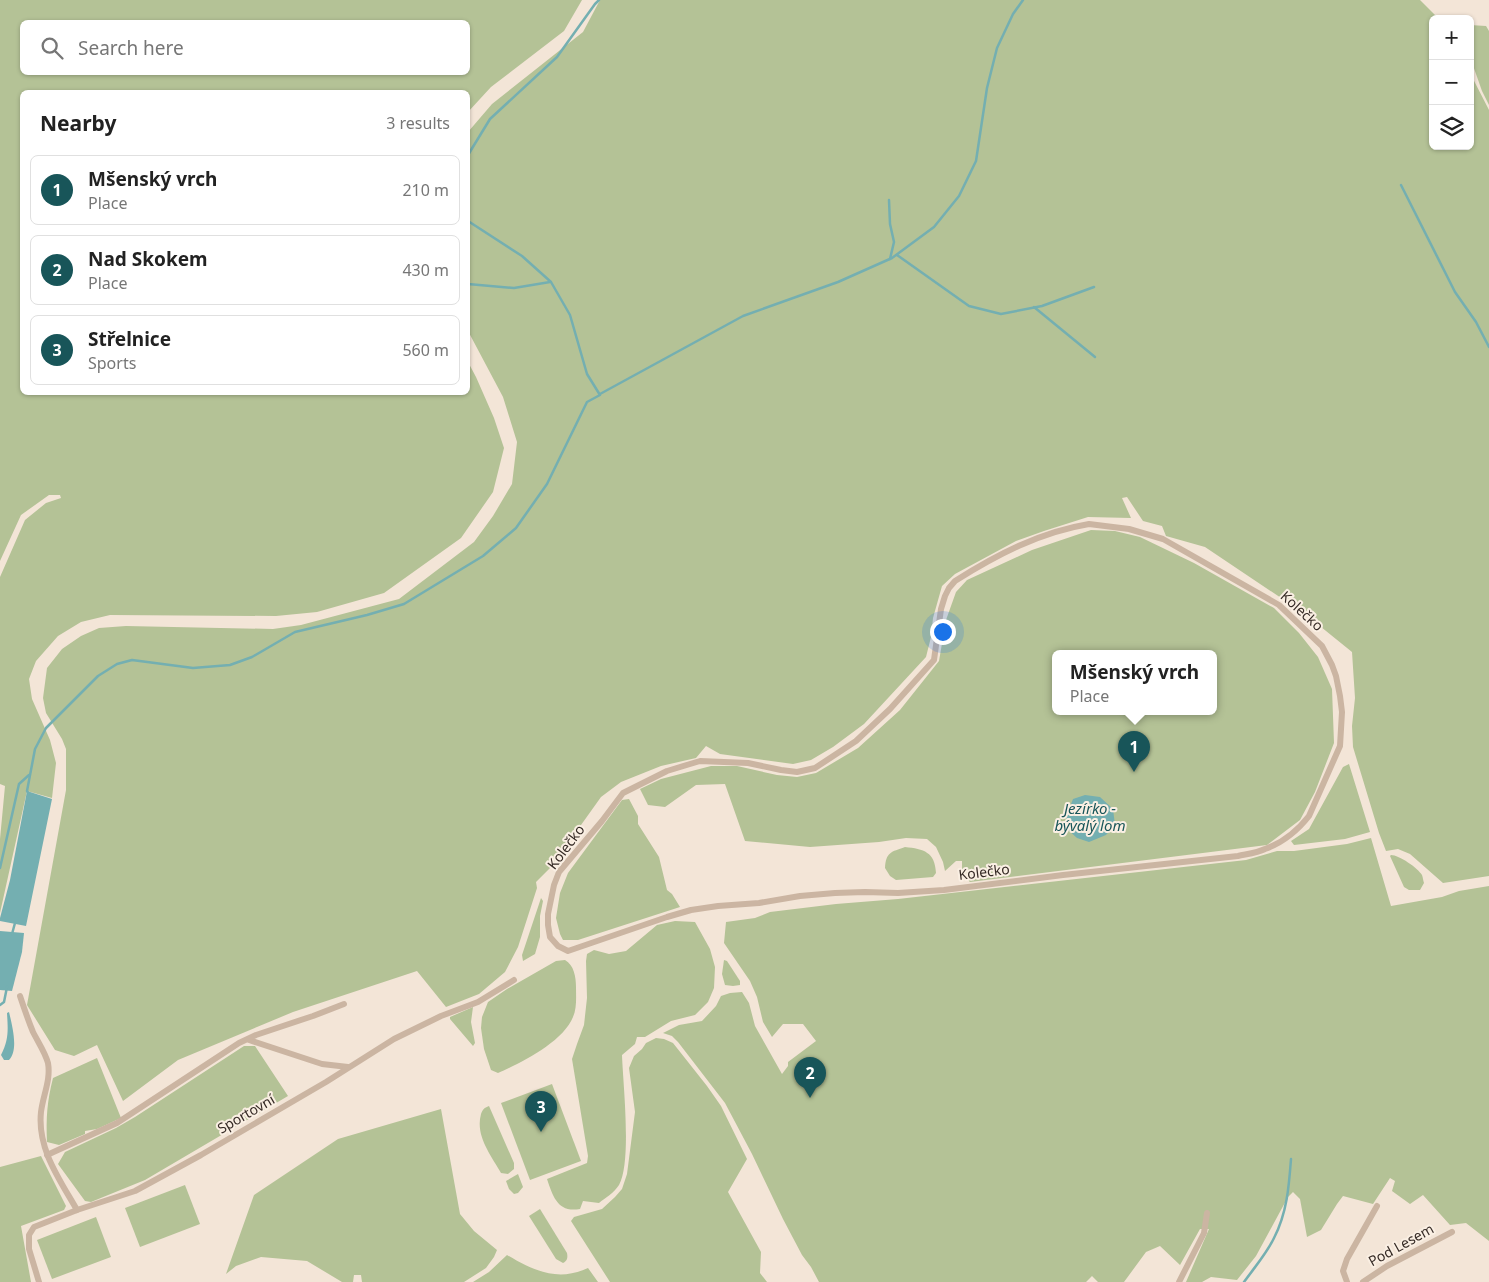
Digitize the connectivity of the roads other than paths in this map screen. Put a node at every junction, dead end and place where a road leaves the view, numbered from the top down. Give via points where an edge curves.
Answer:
1 (1322, 646) joint
2 (514, 980) dead end
3 (20, 996) dead end
4 (344, 1004) dead end
5 (249, 1040) junction
6 (348, 1067) junction
7 (47, 1155) junction
8 (1377, 1206) dead end
9 (77, 1210) junction
10 (1207, 1213) dead end
11 (1452, 1232) dead end
12 (39, 1282) edge
13 (1179, 1282) edge
14 (1347, 1282) edge
15 (1363, 1282) edge

1 - 1 street, Kolečko via 1279,605 1163,539 1129,528 1089,524 1040,537 1007,551 955,581 941,609 934,660 856,741 815,768 797,772 748,763 700,762 667,772 623,793 559,872 548,914 550,937 568,951 667,917 718,906 835,893 944,890 1238,856 1265,850 1301,826 1340,746 1342,712 1337,683
2 - 6 street, Sportovní via 478,1002 394,1039
3 - 7 street via 47,1061 49,1076 41,1122
4 - 5 street
5 - 6 street via 322,1064
5 - 7 street via 239,1043 117,1124
6 - 9 street, Sportovní via 135,1191
7 - 9 street
8 - 14 street, Pod Lesem via 1347,1259 1343,1271
9 - 12 street, Sportovní via 30,1231 29,1249
10 - 13 street via 1204,1233
11 - 15 street, Pod Lesem

